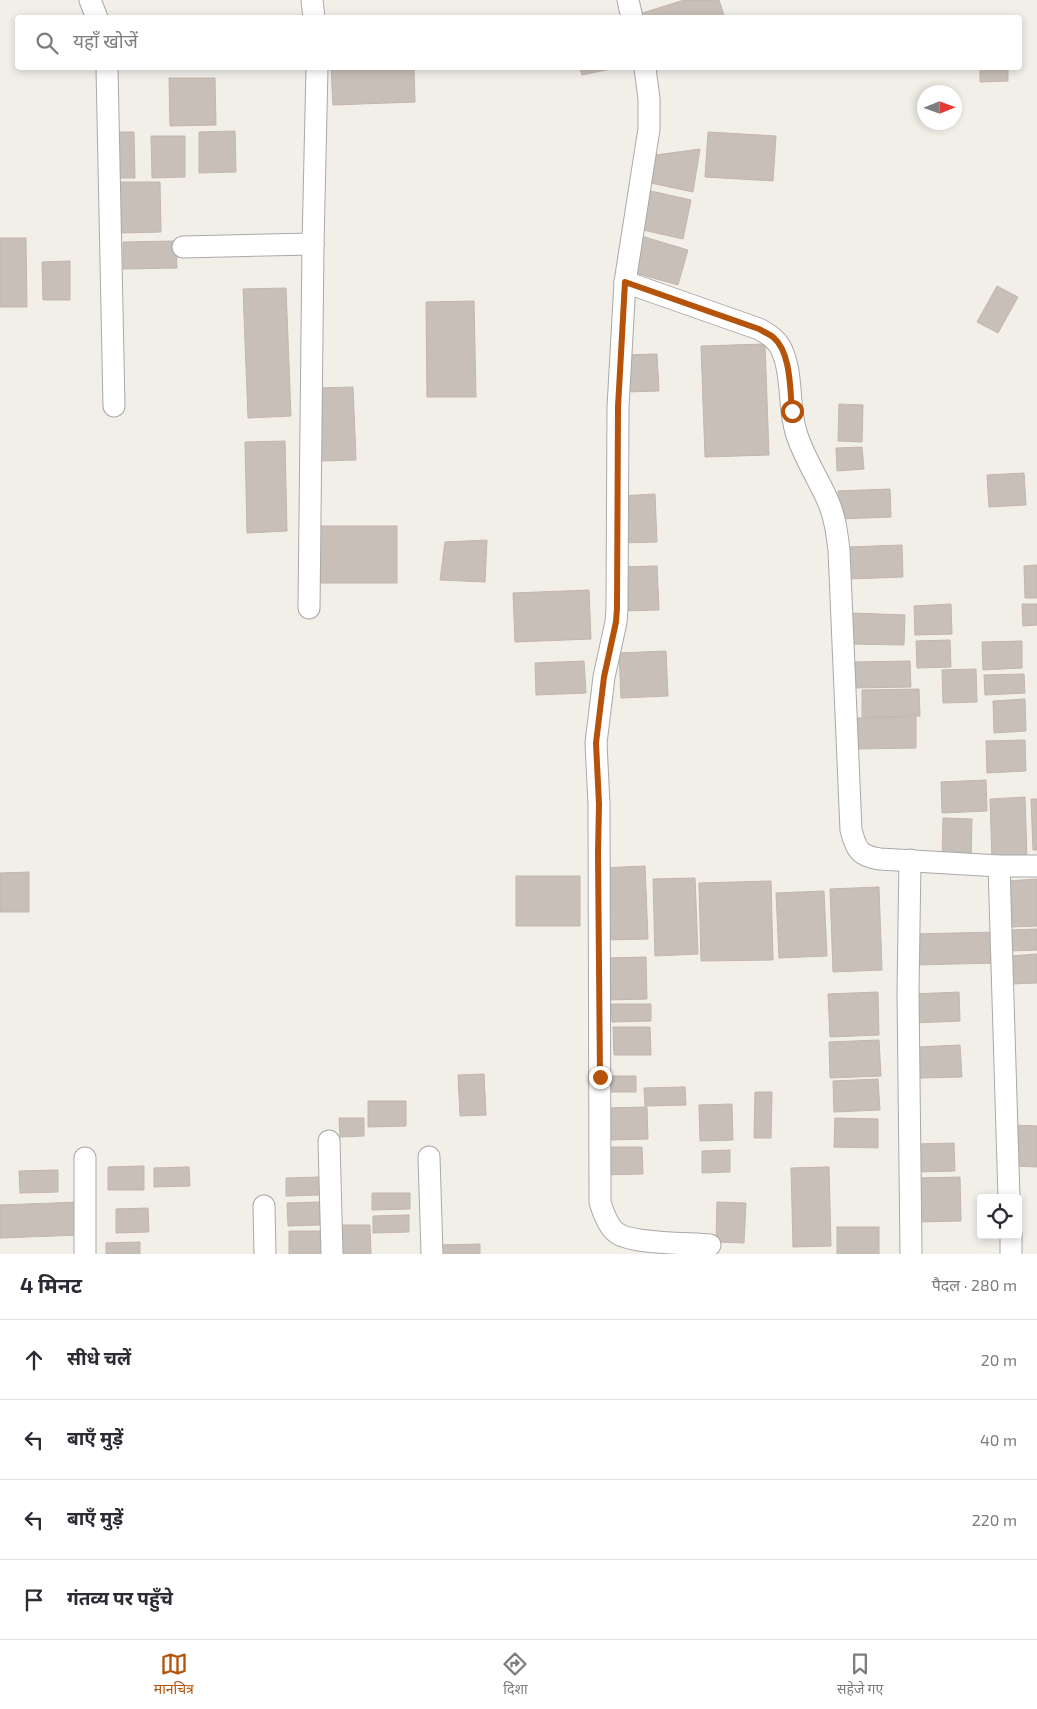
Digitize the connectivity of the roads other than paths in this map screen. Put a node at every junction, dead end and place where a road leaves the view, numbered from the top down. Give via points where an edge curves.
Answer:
1 (90, 0) edge
2 (312, 0) edge
3 (628, 0) edge
4 (96, 15) edge
5 (314, 15) edge
6 (631, 15) edge
7 (107, 70) edge
8 (317, 70) edge
9 (645, 70) edge
10 (313, 244) junction
11 (183, 247) dead end
12 (625, 282) junction
13 (114, 406) dead end
14 (309, 608) dead end
15 (910, 860) junction
16 (998, 866) junction
17 (1037, 866) edge
18 (329, 1141) dead end
19 (430, 1157) dead end
20 (86, 1158) dead end
21 (1009, 1194) edge
22 (264, 1206) dead end
23 (1010, 1239) edge
24 (710, 1245) dead end
25 (85, 1254) edge
26 (265, 1254) edge
27 (332, 1254) edge
28 (432, 1254) edge
29 (911, 1254) edge
30 (1011, 1254) edge

1 - 4 street
2 - 5 street
3 - 6 street
7 - 13 street
8 - 10 street
9 - 12 street via 648,129
10 - 11 street
10 - 14 street
12 - 15 street via 759,329 774,338 783,351 789,370 796,432 829,504 839,550 854,843 869,857
12 - 24 street via 618,407 617,608 596,743 600,1202 616,1233 627,1238
15 - 16 street
15 - 29 street
16 - 17 street
16 - 21 street
18 - 27 street
19 - 28 street
20 - 25 street
22 - 26 street
23 - 30 street

